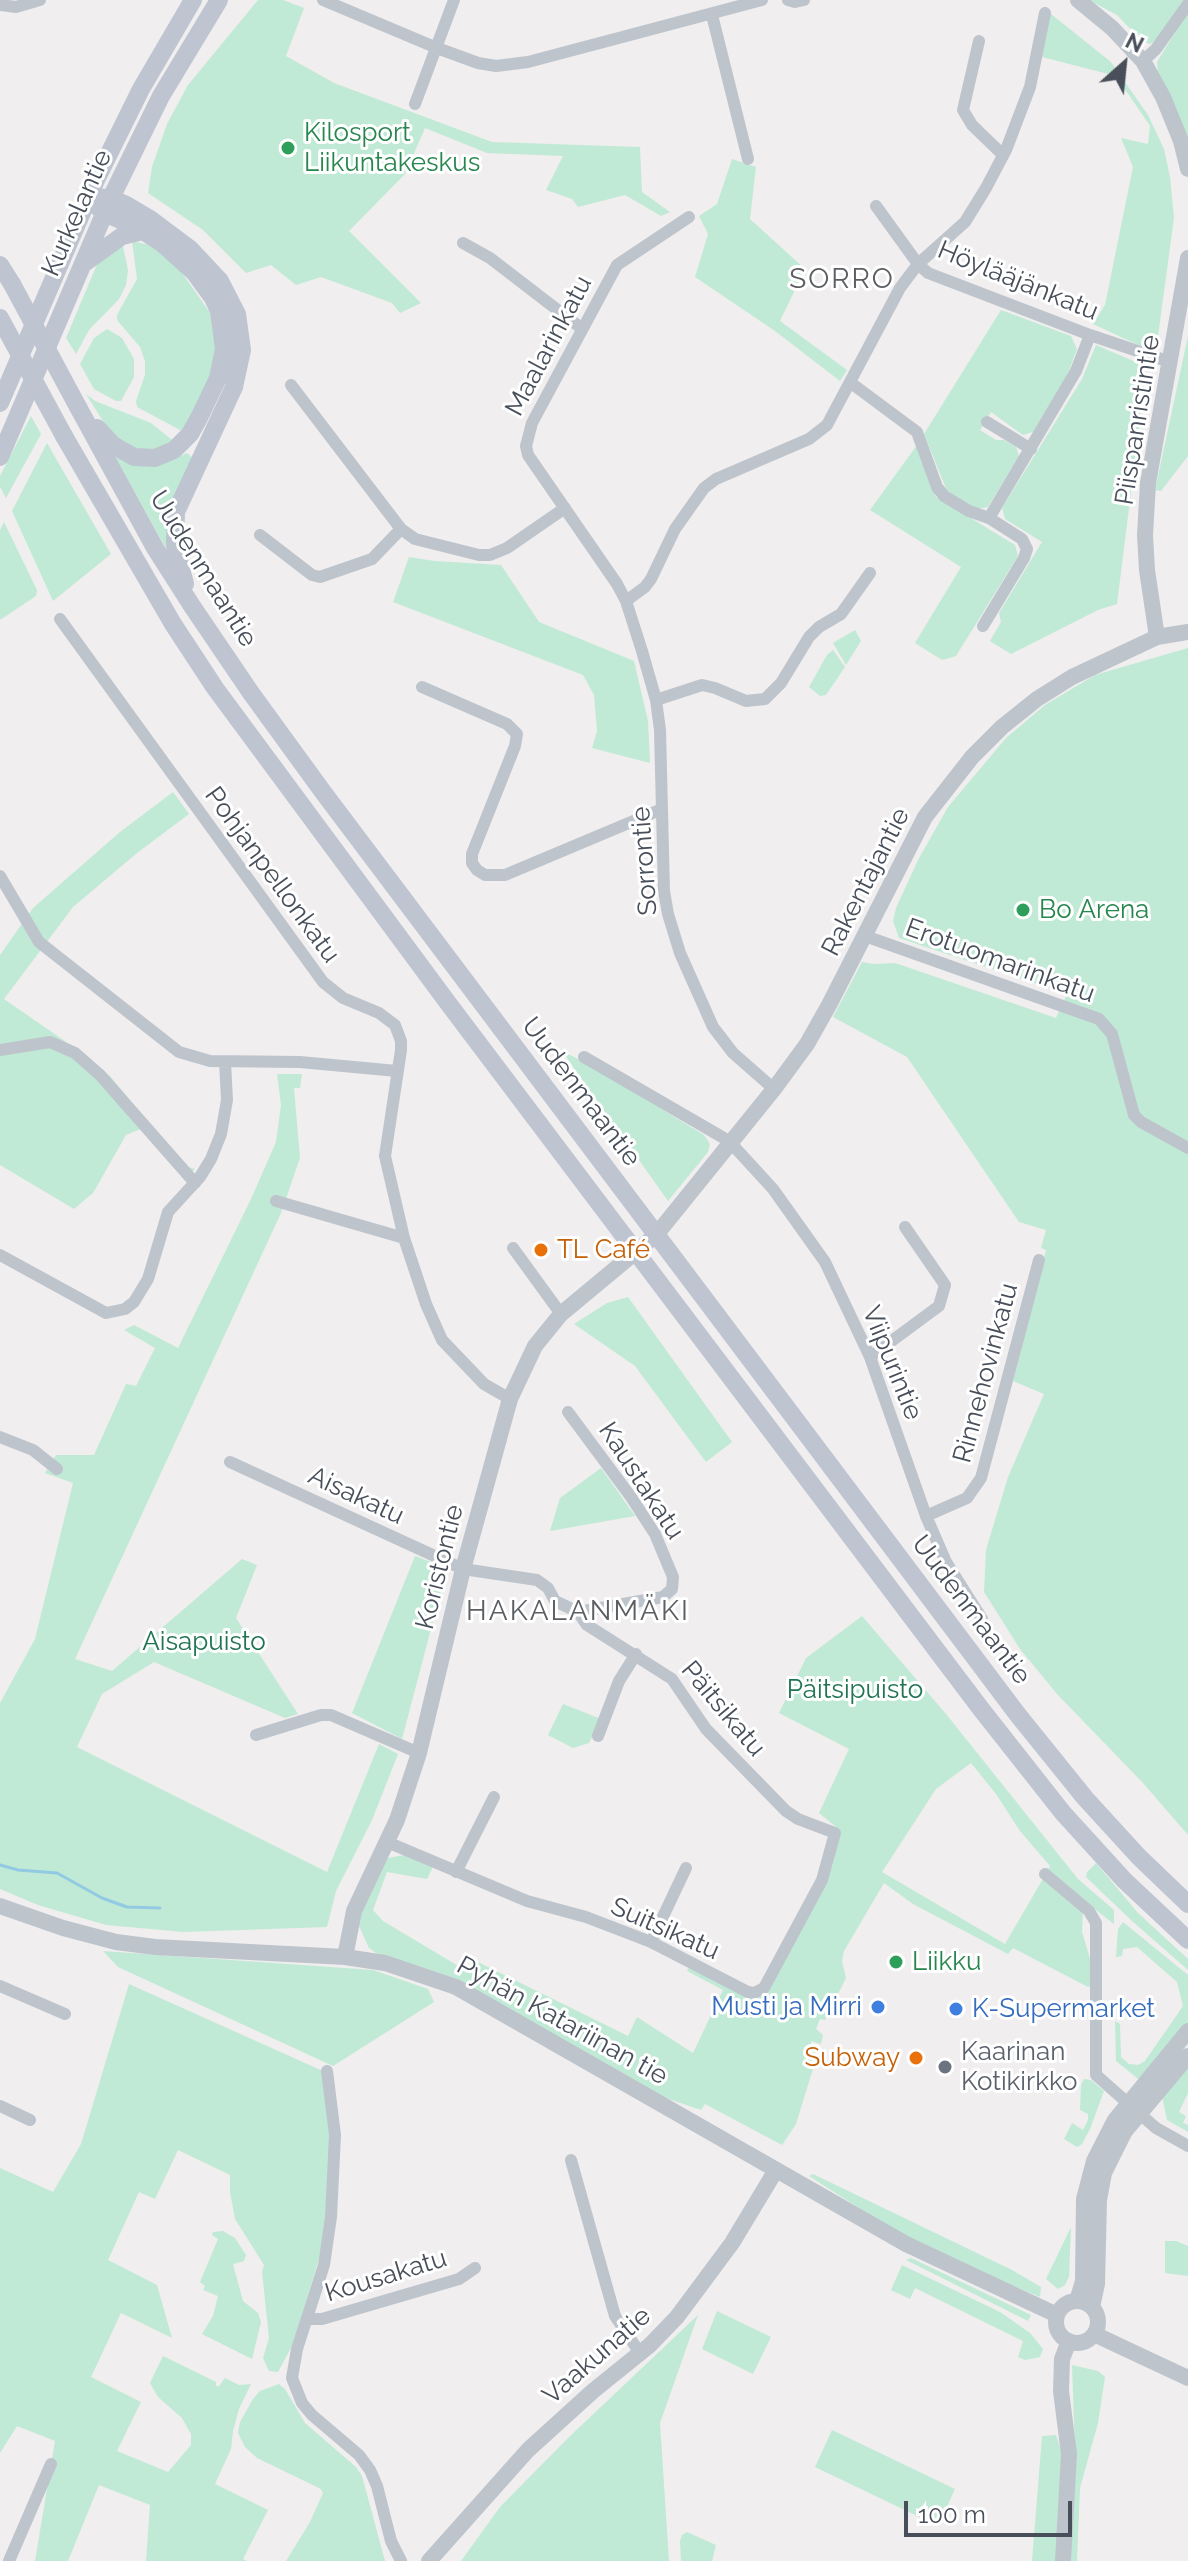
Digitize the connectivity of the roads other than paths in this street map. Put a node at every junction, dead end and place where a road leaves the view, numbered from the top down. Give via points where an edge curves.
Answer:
1 (40, 0) edge
2 (193, 0) edge
3 (219, 0) edge
4 (323, 0) edge
5 (454, 0) edge
6 (762, 0) edge
7 (788, 0) edge
8 (804, 0) edge
9 (1078, 0) edge
10 (1188, 4) edge
11 (0, 5) edge
12 (1045, 13) dead end
13 (712, 15) junction
14 (979, 41) dead end
15 (437, 48) junction
16 (1143, 61) junction
17 (415, 104) dead end
18 (1003, 155) junction
19 (748, 159) dead end
20 (1188, 169) edge
21 (88, 197) junction
22 (108, 205) junction
23 (876, 206) dead end
24 (689, 217) dead end
25 (143, 231) junction
26 (463, 243) dead end
27 (1188, 258) edge
28 (918, 264) junction
29 (0, 265) edge
30 (81, 266) junction
31 (0, 318) edge
32 (581, 328) junction
33 (1090, 335) junction
34 (1170, 362) junction
35 (851, 383) junction
36 (291, 385) dead end
37 (0, 403) edge
38 (78, 407) junction
39 (987, 422) dead end
40 (1031, 449) junction
41 (0, 457) edge
42 (565, 508) junction
43 (989, 518) junction
44 (401, 529) junction
45 (260, 535) dead end
46 (870, 573) dead end
47 (626, 601) junction
48 (192, 606) junction
49 (60, 619) dead end
50 (983, 626) dead end
51 (1188, 632) edge
52 (1157, 637) junction
53 (422, 687) dead end
54 (656, 700) junction
55 (662, 809) junction
56 (0, 876) edge
57 (865, 936) junction
58 (0, 1050) edge
59 (584, 1057) dead end
60 (225, 1062) junction
61 (397, 1071) junction
62 (774, 1089) junction
63 (729, 1141) junction
64 (1188, 1148) edge
65 (195, 1183) junction
66 (276, 1201) dead end
67 (905, 1227) dead end
68 (656, 1235) junction
69 (404, 1238) junction
70 (513, 1248) dead end
71 (637, 1252) junction
72 (0, 1255) edge
73 (1039, 1260) dead end
74 (561, 1314) junction
75 (870, 1357) junction
76 (510, 1399) junction
77 (568, 1412) dead end
78 (0, 1437) edge
79 (230, 1462) dead end
80 (57, 1469) dead end
81 (926, 1516) junction
82 (463, 1569) junction
83 (578, 1612) junction
84 (982, 1619) dead end
85 (636, 1654) junction
86 (256, 1735) dead end
87 (598, 1736) dead end
88 (419, 1753) junction
89 (494, 1797) dead end
90 (835, 1833) joint
91 (387, 1842) junction
92 (686, 1868) dead end
93 (456, 1872) junction
94 (1045, 1874) dead end
95 (1188, 1904) edge
96 (0, 1906) edge
97 (1188, 1940) edge
98 (651, 1942) junction
99 (345, 1957) junction
100 (0, 1986) edge
101 (65, 2014) dead end
102 (1188, 2031) edge
103 (1188, 2056) edge
104 (327, 2071) dead end
105 (0, 2106) edge
106 (1134, 2110) junction
107 (30, 2120) dead end
108 (1188, 2146) edge
109 (571, 2160) dead end
110 (776, 2170) junction
111 (475, 2268) dead end
112 (1085, 2304) junction
113 (1057, 2315) junction
114 (307, 2319) junction
115 (1094, 2334) junction
116 (1069, 2341) junction
117 (640, 2353) junction
118 (1188, 2378) edge
119 (51, 2464) dead end
120 (9, 2561) edge
121 (401, 2561) edge
122 (429, 2561) edge
123 (1063, 2561) edge

1 - 11 street
2 - 21 main road, Kurkelantie via 141,89
3 - 22 main road, Kurkelantie via 161,96
4 - 15 street
5 - 15 street
6 - 13 street
7 - 8 street
9 - 16 street
10 - 16 street
12 - 18 street via 1030,87
13 - 15 street via 509,66 486,66
13 - 19 street
14 - 18 street via 963,110
15 - 17 street
16 - 20 street via 1167,107
18 - 28 street via 965,222
21 - 22 main road
21 - 37 main road, Kurkelantie
22 - 25 main road
22 - 30 main road, Kurkelantie
22 - 48 main road via 150,219 190,249 220,281 241,330 234,387 176,512 175,545
23 - 28 street, Höylääjänkatu
24 - 32 street, Maalarinkatu via 619,262
25 - 30 main road via 122,236
25 - 38 main road via 180,258 213,298 224,349 218,378 190,434 174,450 155,458 123,453
26 - 32 street
27 - 34 street, Piispanristintie
28 - 33 street, Höylääjänkatu via 928,273
28 - 35 street via 892,300
29 - 38 main road, Uudenmaantie, bridge
30 - 41 main road, Kurkelantie
31 - 71 main road, Uudenmaantie, bridge via 173,624 215,688
32 - 42 street, Maalarinkatu via 526,442 528,455
33 - 34 street, Höylääjänkatu
33 - 40 street via 1076,371
34 - 52 street, Piispanristintie via 1146,513 1147,570
35 - 43 street via 917,432 944,496
35 - 47 street via 819,433 704,488 675,529 651,579
36 - 44 street
38 - 48 main road, Uudenmaantie
39 - 40 street
40 - 43 street
42 - 44 street via 490,555 425,542
42 - 47 street, Maalarinkatu
43 - 50 street via 1022,539 1027,549
44 - 45 street via 372,559 320,577
46 - 54 street via 841,614 809,637 765,699 746,701 702,685
47 - 54 street, Sorrontie
48 - 68 main road, Uudenmaantie via 323,792
49 - 61 street, Pohjanpellonkatu via 323,982 395,1025 401,1041
51 - 52 street, Rakentajantie
52 - 57 street, Rakentajantie via 1037,699 972,757 925,817
53 - 55 street via 507,724 517,734 472,854 472,863 485,875 505,875
54 - 55 street, Sorrontie
55 - 62 street, Sorrontie via 664,891 680,953 713,1027
56 - 60 street via 51,953 179,1052
57 - 62 street, Rakentajantie via 807,1044
57 - 64 street, Erotuomarinkatu via 1099,1019 1112,1034 1134,1115
58 - 65 street via 50,1042 75,1053
59 - 63 street, Viipurintie
60 - 61 street
60 - 65 street via 226,1115 211,1159
61 - 69 street, Pohjanpellonkatu via 385,1156
62 - 63 street, Rakentajantie
63 - 68 street, Rakentajantie
63 - 75 street, Viipurintie via 773,1189 825,1262
65 - 72 street via 168,1212 142,1292 115,1313 95,1308
66 - 69 street
67 - 75 street via 945,1285 939,1306
68 - 71 street, Koristontie
68 - 95 main road, Uudenmaantie via 1018,1715 1085,1798
69 - 76 street, Pohjanpellonkatu via 442,1340 484,1384
70 - 74 street
71 - 74 street, Koristontie
71 - 97 main road, Uudenmaantie via 1063,1813
73 - 81 street, Rinnehovinkatu via 977,1486 960,1502
74 - 76 street, Koristontie via 535,1346
75 - 81 street, Viipurintie
76 - 82 street, Koristontie
77 - 83 street, Kaustakatu via 644,1516 673,1583 657,1600
78 - 80 street via 33,1450
79 - 82 street, Aisakatu
81 - 84 street, Viipurintie via 946,1562
82 - 83 street via 537,1580 562,1606
82 - 88 street, Koristontie
83 - 85 street, Päitsikatu via 587,1625
85 - 87 street via 619,1681
85 - 90 street, Päitsikatu via 672,1679 706,1729 777,1803 798,1819
86 - 88 street via 331,1715
88 - 91 street, Koristontie
89 - 93 street
90 - 98 street, Suitsikatu via 813,1899 759,1991 742,1990
91 - 93 street, Suitsikatu
91 - 99 street, Koristontie via 354,1911
92 - 98 street
93 - 98 street, Suitsikatu
94 - 106 street via 1096,1923 1096,2075
96 - 99 street, Pyhän Katariinan tie via 116,1942
99 - 110 street, Pyhän Katariinan tie via 385,1963 456,1987
100 - 101 street
102 - 106 street
103 - 106 street
104 - 114 street via 335,2135 332,2204 324,2265
105 - 107 street
106 - 108 street
106 - 112 street via 1108,2132 1090,2172 1084,2199
109 - 117 street via 615,2316
110 - 113 street, Pyhän Katariinan tie via 906,2244
110 - 117 street, Vaakunatie via 696,2294
111 - 114 street, Kousakatu via 433,2287
112 - 113 street via 1062,2308
112 - 115 street via 1098,2320
113 - 116 street via 1058,2330
114 - 121 street via 293,2363 296,2391 312,2415 370,2470
115 - 116 street via 1083,2342
115 - 118 street
116 - 123 street via 1062,2359 1061,2391 1069,2454
117 - 122 street, Vaakunatie via 528,2450
119 - 120 street

